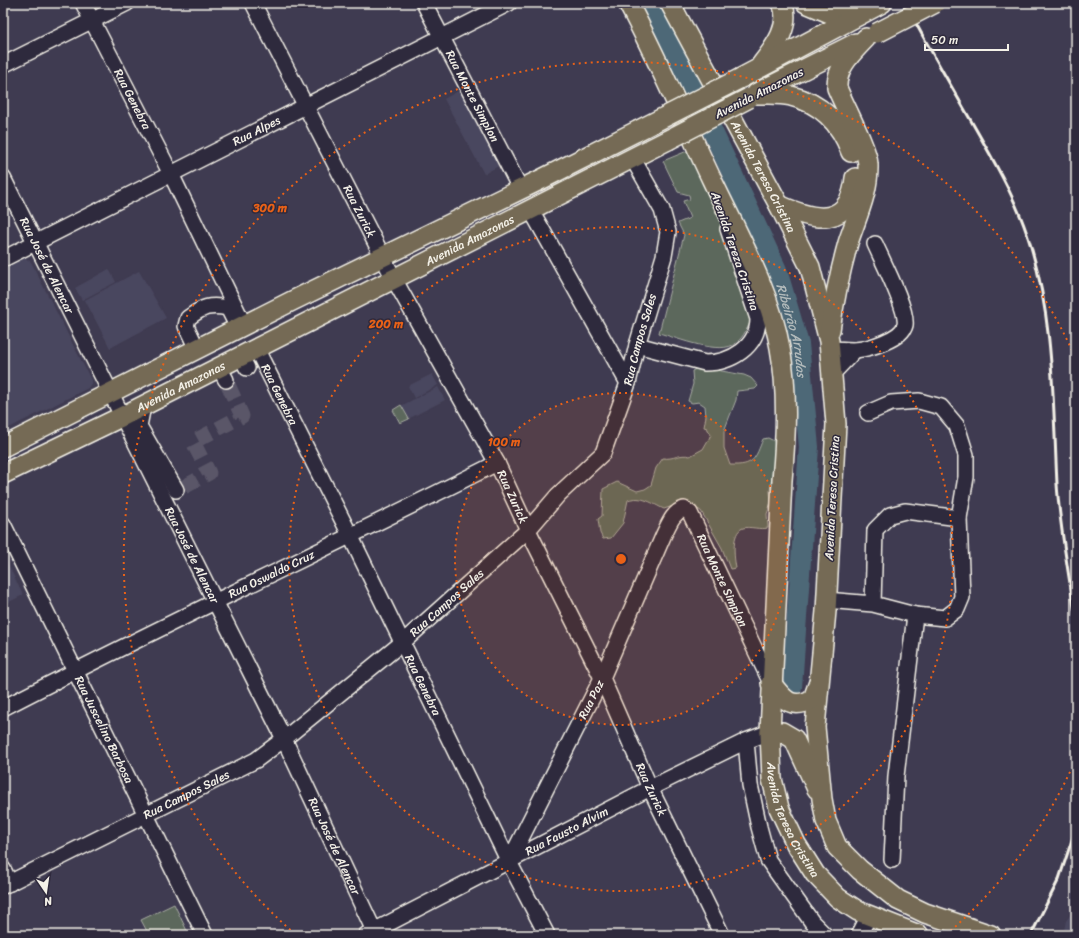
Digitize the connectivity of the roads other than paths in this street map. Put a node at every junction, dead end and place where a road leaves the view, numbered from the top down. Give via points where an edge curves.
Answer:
1 (83, 3) edge
2 (127, 3) edge
3 (253, 3) edge
4 (424, 3) edge
5 (509, 3) edge
6 (621, 3) edge
7 (670, 3) edge
8 (686, 3) edge
9 (782, 3) edge
10 (806, 3) edge
11 (882, 3) edge
12 (935, 3) edge
13 (632, 9) edge
14 (862, 13) junction
15 (91, 22) junction
16 (683, 27) junction
17 (871, 35) junction
18 (442, 38) junction
19 (3, 65) edge
20 (758, 70) junction
21 (753, 96) junction
22 (306, 107) junction
23 (633, 159) junction
24 (171, 174) junction
25 (3, 178) edge
26 (711, 180) junction
27 (521, 190) junction
28 (779, 205) junction
29 (531, 210) junction
30 (36, 243) junction
31 (875, 244) dead end
32 (382, 256) junction
33 (3, 259) edge
34 (394, 279) junction
35 (241, 326) junction
36 (637, 345) junction
37 (830, 345) junction
38 (197, 349) junction
39 (855, 350) junction
40 (248, 357) junction
41 (832, 373) junction
42 (628, 384) junction
43 (111, 393) junction
44 (143, 406) junction
45 (868, 413) dead end
46 (123, 416) junction
47 (3, 447) edge
48 (497, 463) junction
49 (3, 474) edge
50 (175, 491) junction
51 (959, 518) junction
52 (3, 524) edge
53 (528, 530) junction
54 (664, 534) joint
55 (351, 537) junction
56 (826, 600) junction
57 (216, 601) junction
58 (873, 604) junction
59 (915, 615) junction
60 (403, 642) junction
61 (75, 671) junction
62 (602, 678) junction
63 (771, 683) junction
64 (819, 684) junction
65 (3, 708) edge
66 (284, 740) junction
67 (770, 741) junction
68 (746, 742) junction
69 (650, 788) junction
70 (822, 799) junction
71 (146, 816) junction
72 (892, 860) dead end
73 (509, 862) junction
74 (3, 869) edge
75 (6, 885) edge
76 (869, 916) junction
77 (372, 934) edge
78 (205, 935) edge
79 (547, 935) edge
80 (722, 935) edge
81 (825, 935) edge
82 (859, 935) edge
83 (919, 935) edge
84 (991, 935) edge

1 - 15 street, Rua Genebra
2 - 15 street
3 - 22 street, Rua Zurick
4 - 18 street, Rua Monte Simplon
5 - 18 street, Rua Alpes
6 - 13 street
7 - 16 main road, Avenida Teresa Cristina
8 - 16 main road
9 - 20 main road via 784,26 779,41
10 - 14 main road via 832,14
11 - 14 main road, Avenida Amazonas
12 - 17 main road, Avenida Amazonas, bridge
13 - 26 main road, Avenida Teresa Cristina
14 - 20 main road, Avenida Amazonas
15 - 19 street
15 - 24 street, Rua Genebra
16 - 28 main road, Avenida Teresa Cristina
17 - 21 main road, Avenida Amazonas
17 - 37 main road via 842,66 836,78 837,88 868,163 861,208 848,244 834,298
18 - 22 street, Rua Alpes
18 - 27 street, Rua Monte Simplon
20 - 27 main road, Avenida Amazonas, bridge
21 - 23 main road, Avenida Amazonas, bridge
21 - 28 main road via 790,95 817,105 831,117 842,132 854,161 854,186 848,204 840,212 824,219 809,217
22 - 24 street, Rua Alpes
22 - 32 street, Rua Zurick
23 - 29 main road, Avenida Amazonas
23 - 36 street, Rua Campos Sales via 662,210 668,232 664,256
24 - 30 street, Rua Alpes
24 - 35 street, Rua Genebra
25 - 30 street, Rua José de Alencar
26 - 36 street, Avenida Tereza Cristina via 758,319 755,337 737,355 715,363 705,363
26 - 63 main road, Avenida Teresa Cristina via 753,264 771,314 780,347 785,388 785,439
27 - 32 main road, Avenida Amazonas
28 - 37 main road, Avenida Teresa Cristina via 810,267
29 - 34 main road, Avenida Amazonas
29 - 42 street
30 - 33 street, Rua Alpes
30 - 43 street, Rua José de Alencar
31 - 39 street via 905,313 905,326 897,336 869,348
32 - 34 street, Rua Zurick
32 - 35 main road, Avenida Amazonas
34 - 40 main road, Avenida Amazonas
34 - 48 street, Rua Zurick
35 - 38 main road, Avenida Amazonas
35 - 38 street via 228,308 214,305 202,308 188,318 186,326
36 - 42 street, Rua Campos Sales
37 - 39 street
37 - 41 main road, Avenida Teresa Cristina
38 - 43 main road, Avenida Amazonas
39 - 41 street
40 - 44 main road, Avenida Amazonas via 223,373
40 - 55 street, Rua Genebra
41 - 56 main road, Avenida Teresa Cristina via 836,424
42 - 53 street, Rua Campos Sales via 603,453 558,495
43 - 46 street, Rua José de Alencar
43 - 47 main road, Avenida Amazonas
44 - 46 main road, Avenida Amazonas
44 - 50 street via 139,426
45 - 51 street via 891,403 919,401 941,407 957,426 966,456 966,477
46 - 49 main road, Avenida Amazonas
46 - 50 street, Rua José de Alencar
48 - 53 street, Rua Zurick
48 - 55 street, Rua Oswaldo Cruz
50 - 57 street, Rua José de Alencar
51 - 58 street via 906,512 890,515 875,530
51 - 59 street via 962,597 957,610 945,618
52 - 61 street, Rua Juscelino Barbosa
53 - 60 street, Rua Campos Sales
53 - 62 street, Rua Zurick
54 - 62 street, Rua Paz
54 - 63 street, Rua Monte Simplon via 673,516 679,511 684,509 690,513
55 - 57 street, Rua Oswaldo Cruz
55 - 60 street, Rua Genebra
56 - 58 street
56 - 64 main road, Avenida Teresa Cristina
57 - 61 street, Rua Oswaldo Cruz
57 - 66 street, Rua José de Alencar
58 - 59 street
59 - 72 street via 896,776
60 - 66 street, Rua Campos Sales
60 - 73 street, Rua Genebra
61 - 65 street, Rua Oswaldo Cruz
61 - 71 street, Rua Juscelino Barbosa
62 - 69 street, Rua Zurick
62 - 73 street, Rua Paz
63 - 64 main road via 791,704 803,704 813,699
63 - 67 main road, Avenida Teresa Cristina
64 - 70 main road, Avenida Teresa Cristina via 815,727
66 - 71 street, Rua Campos Sales via 256,760
66 - 77 street, Rua José de Alencar
67 - 68 street, Rua Fausto Alvim
67 - 70 main road via 800,753
67 - 76 main road, Avenida Teresa Cristina via 772,779 779,808 796,844 815,874 838,898
68 - 69 street, Rua Fausto Alvim
68 - 81 street via 750,785 768,860 812,922
69 - 73 street, Rua Fausto Alvim
69 - 80 street, Rua Zurick
70 - 84 main road, Avenida Teresa Cristina via 826,821 837,847 860,870 898,900 918,910
71 - 75 street, Rua Campos Sales
71 - 78 street, Rua Juscelino Barbosa
73 - 77 street, Rua Fausto Alvim
73 - 79 street, Rua Genebra
74 - 75 street
76 - 82 street
76 - 83 main road, Avenida Teresa Cristina

